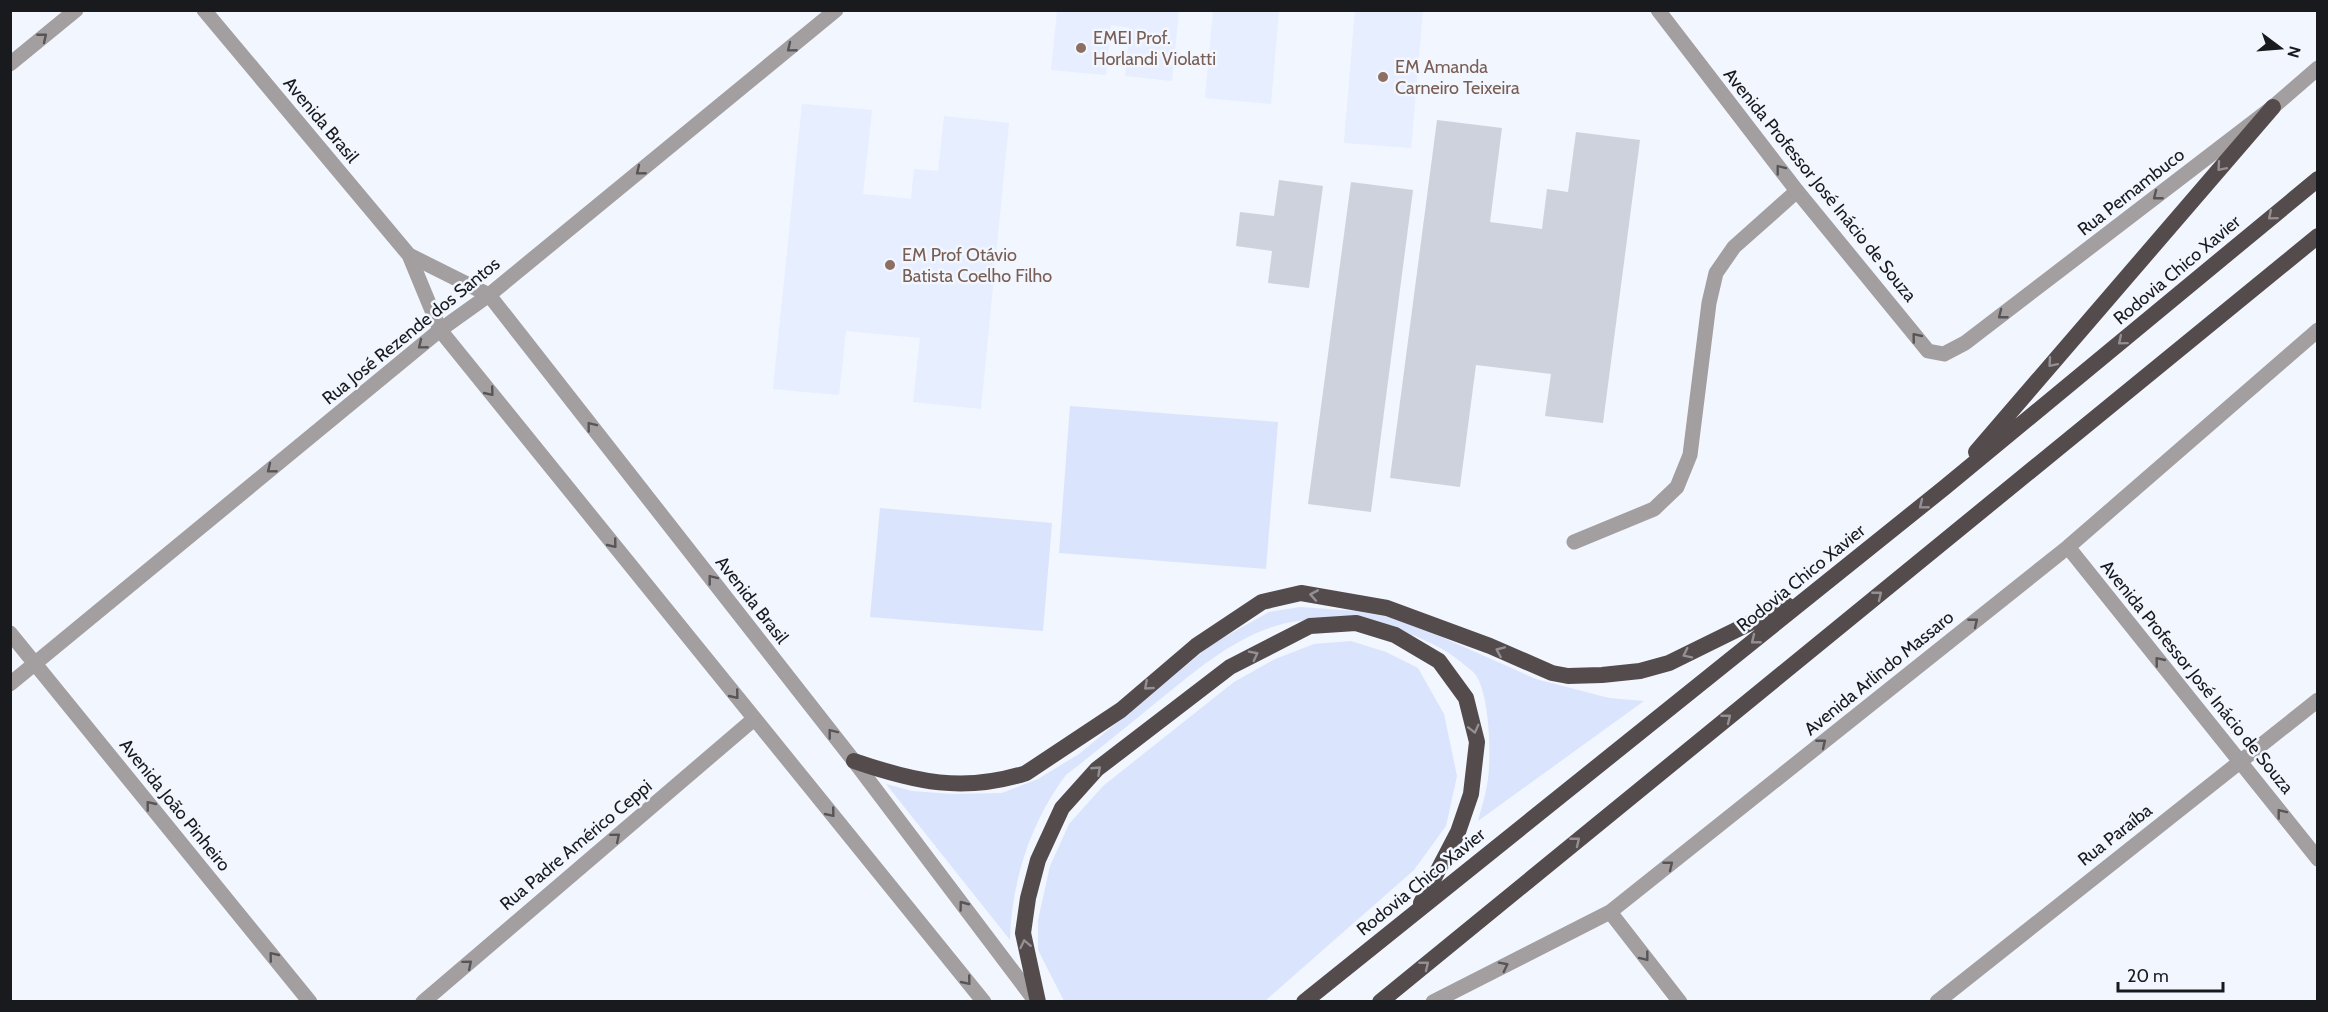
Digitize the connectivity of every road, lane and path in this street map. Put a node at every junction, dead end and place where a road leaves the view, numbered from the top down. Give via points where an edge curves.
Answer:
1 (76, 10) edge
2 (204, 10) edge
3 (836, 10) edge
4 (1658, 10) edge
5 (10, 64) edge
6 (2318, 68) edge
7 (2273, 107) junction
8 (2318, 179) edge
9 (1797, 191) junction
10 (2318, 236) edge
11 (409, 255) junction
12 (489, 295) junction
13 (440, 330) junction
14 (2318, 330) edge
15 (1965, 343) joint
16 (1944, 488) junction
17 (1574, 542) dead end
18 (2068, 547) junction
19 (1815, 592) junction
20 (10, 633) edge
21 (34, 664) junction
22 (10, 684) edge
23 (2318, 700) edge
24 (754, 719) junction
25 (854, 761) junction
26 (2240, 761) junction
27 (2318, 859) edge
28 (1418, 909) junction
29 (1610, 912) junction
30 (310, 1002) edge
31 (423, 1002) edge
32 (984, 1002) edge
33 (1037, 1002) edge
34 (1304, 1002) edge
35 (1380, 1002) edge
36 (1433, 1002) edge
37 (1680, 1002) edge
38 (1937, 1002) edge

5 -> 1 street
2 - 11 street, Avenida Brasil
3 -> 12 street, Rua José Rezende dos Santos
9 -> 4 street, Avenida Professor José Inácio de Souza
6 - 7 street, Rua Pernambuco
7 -> 15 street, Rua Pernambuco
7 -> 16 highway
8 -> 16 highway, Rodovia Chico Xavier
15 -> 9 street, Avenida Professor José Inácio de Souza via 1944,354 1928,351
9 - 17 street via 1734,247 1716,273 1690,455 1677,487 1654,509
35 -> 10 highway
11 - 12 street, Avenida Brasil
11 - 13 street, Avenida Brasil
12 - 13 street, Rua José Rezende dos Santos
25 -> 12 street, Avenida Brasil
13 -> 21 street, Rua José Rezende dos Santos
13 -> 24 street, Avenida Brasil
14 - 18 street, Avenida Arlindo Massaro
16 -> 19 highway, Rodovia Chico Xavier
26 -> 18 street, Avenida Professor José Inácio de Souza
29 -> 18 street, Avenida Arlindo Massaro
19 -> 25 highway via 1669,663 1581,676 1552,673 1387,608 1301,593 1252,608 1196,646 1121,710 1026,773 962,785 897,776
19 -> 28 highway, Rodovia Chico Xavier
20 - 21 street, Avenida João Pinheiro
21 - 22 street, Rua José Rezende dos Santos
30 -> 21 street, Avenida João Pinheiro
23 - 26 street, Rua Paraíba
31 -> 24 street, Rua Padre Américo Ceppi
24 -> 32 street, Avenida Brasil
33 -> 25 street, Avenida Brasil
27 -> 26 street, Avenida Professor José Inácio de Souza
26 - 38 street, Rua Paraíba
33 -> 28 highway via 1023,933 1038,860 1062,808 1097,769 1230,667 1310,626 1356,623 1395,634 1439,661 1466,698 1477,742 1471,794 1458,832
28 - 34 highway, Rodovia Chico Xavier
36 -> 29 street, Avenida Arlindo Massaro
29 -> 37 street

